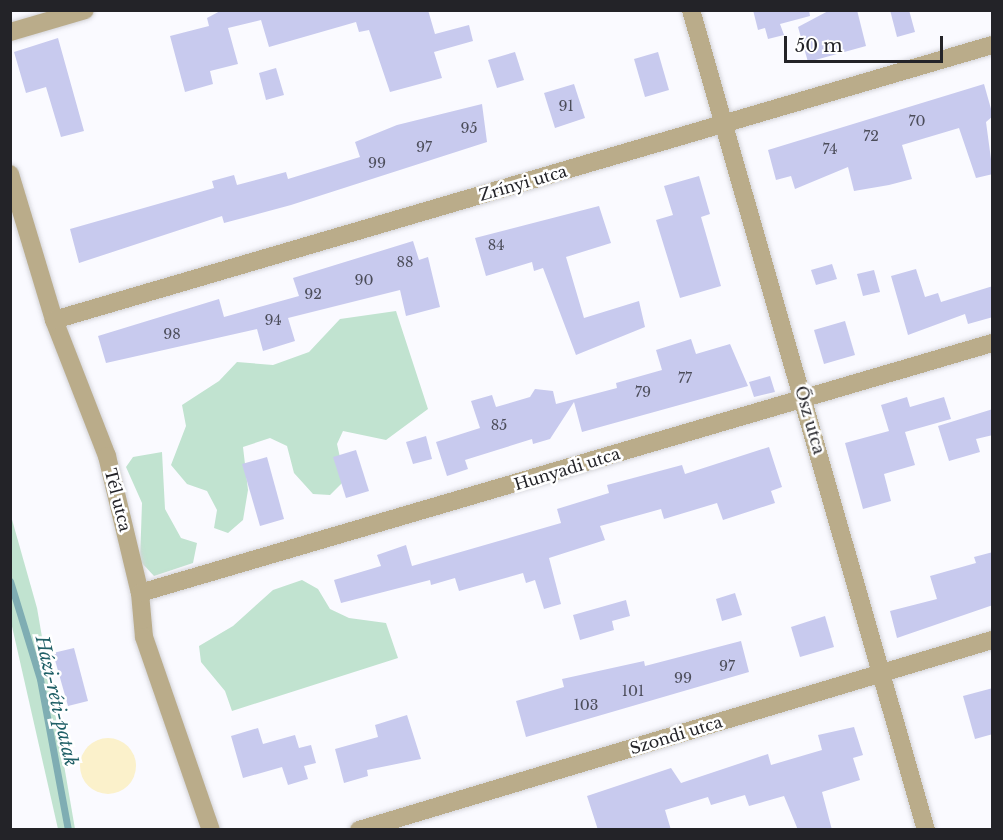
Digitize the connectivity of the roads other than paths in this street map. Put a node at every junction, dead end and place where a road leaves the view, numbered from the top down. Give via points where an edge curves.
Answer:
1 (85, 10) edge
2 (691, 10) edge
3 (10, 32) edge
4 (993, 45) edge
5 (724, 124) junction
6 (10, 174) edge
7 (54, 320) junction
8 (993, 343) edge
9 (804, 398) junction
10 (140, 593) junction
11 (993, 640) edge
12 (882, 674) junction
13 (212, 830) edge
14 (359, 830) edge
15 (926, 830) edge

1 - 3 street
2 - 5 street, Ősz utca
4 - 5 street, Zrínyi utca
5 - 7 street, Zrínyi utca
5 - 9 street, Ősz utca
6 - 7 street, Tél utca
7 - 10 street, Tél utca via 107,456
8 - 9 street, Hunyadi utca
9 - 10 street, Hunyadi utca
9 - 12 street, Ősz utca
10 - 13 street, Tél utca via 144,638
11 - 12 street, Szondi utca
12 - 14 street, Szondi utca
12 - 15 street, Ősz utca

